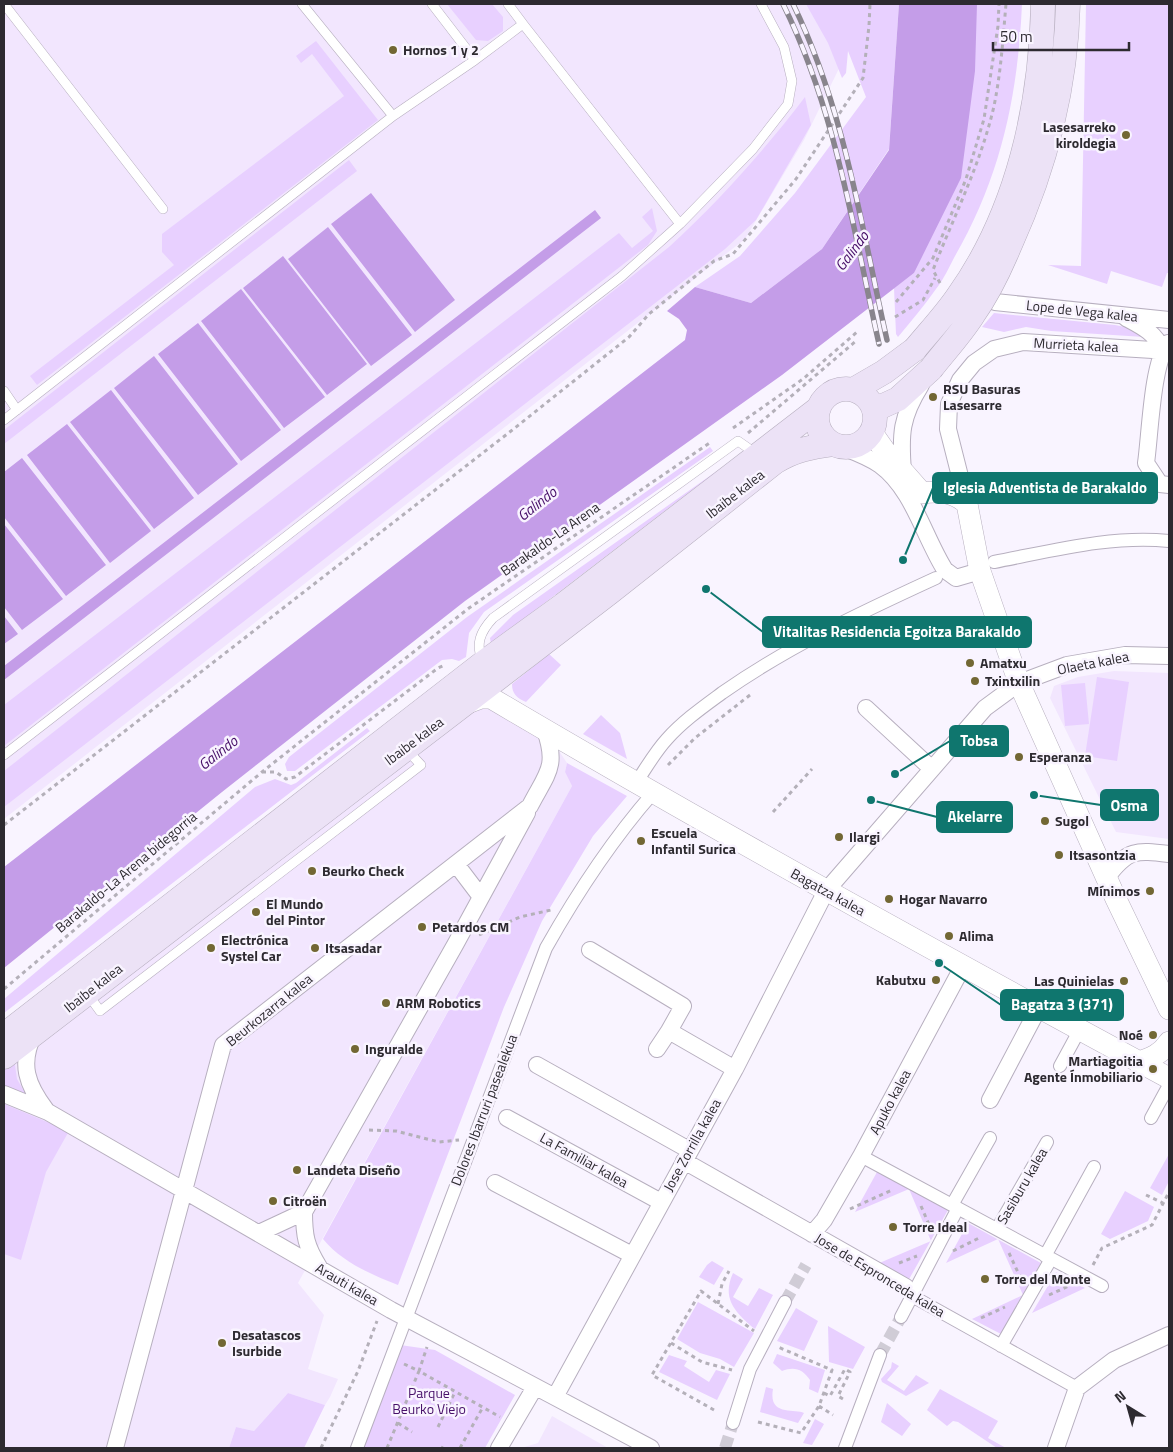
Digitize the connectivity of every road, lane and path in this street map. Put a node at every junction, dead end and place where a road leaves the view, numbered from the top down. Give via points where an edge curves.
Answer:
1 (4, 4) edge
2 (302, 4) edge
3 (432, 4) edge
4 (508, 4) edge
5 (762, 4) edge
6 (870, 4) edge
7 (999, 4) edge
8 (1006, 4) edge
9 (1043, 4) edge
10 (1068, 4) edge
11 (522, 24) junction
12 (475, 60) junction
13 (987, 97) junction
14 (995, 99) junction
15 (393, 116) junction
16 (163, 209) dead end
17 (680, 224) junction
18 (935, 278) junction
19 (940, 283) dead end
20 (896, 302) dead end
21 (995, 302) dead end
22 (1122, 315) junction
23 (895, 317) dead end
24 (1169, 320) edge
25 (857, 332) dead end
26 (856, 342) dead end
27 (1167, 348) edge
28 (931, 369) junction
29 (852, 390) junction
30 (4, 391) edge
31 (819, 408) junction
32 (18, 410) junction
33 (4, 420) edge
34 (873, 421) junction
35 (718, 437) junction
36 (738, 441) junction
37 (838, 446) junction
38 (748, 448) dead end
39 (955, 454) junction
40 (903, 471) junction
41 (1164, 484) edge
42 (940, 491) junction
43 (966, 504) junction
44 (1169, 541) edge
45 (987, 566) junction
46 (936, 578) dead end
47 (1169, 656) edge
48 (489, 681) junction
49 (1018, 683) junction
50 (755, 690) dead end
51 (866, 708) dead end
52 (544, 730) junction
53 (406, 748) junction
54 (4, 756) edge
55 (812, 769) dead end
56 (932, 769) junction
57 (262, 772) joint
58 (644, 788) junction
59 (530, 806) junction
60 (773, 812) dead end
61 (4, 825) edge
62 (269, 852) junction
63 (1169, 854) edge
64 (456, 864) junction
65 (283, 873) junction
66 (1107, 877) junction
67 (826, 891) junction
68 (482, 897) junction
69 (559, 908) dead end
70 (162, 934) junction
71 (456, 945) junction
72 (590, 950) dead end
73 (178, 952) junction
74 (963, 966) junction
75 (4, 988) edge
76 (86, 992) junction
77 (1038, 1009) junction
78 (1169, 1009) edge
79 (669, 1031) junction
80 (1079, 1031) junction
81 (35, 1033) junction
82 (4, 1035) edge
83 (1169, 1042) edge
84 (658, 1049) dead end
85 (4, 1057) edge
86 (1138, 1062) junction
87 (537, 1065) dead end
88 (1060, 1066) dead end
89 (735, 1069) junction
90 (1169, 1078) edge
91 (1169, 1086) edge
92 (4, 1094) edge
93 (990, 1100) dead end
94 (48, 1112) junction
95 (507, 1118) dead end
96 (1151, 1118) dead end
97 (351, 1129) junction
98 (990, 1138) dead end
99 (462, 1140) dead end
100 (1047, 1142) dead end
101 (687, 1155) junction
102 (861, 1156) junction
103 (1094, 1167) dead end
104 (910, 1182) junction
105 (495, 1183) dead end
106 (184, 1191) junction
107 (1169, 1192) edge
108 (1146, 1195) dead end
109 (661, 1202) junction
110 (1163, 1203) junction
111 (955, 1206) junction
112 (304, 1212) junction
113 (824, 1220) junction
114 (998, 1230) junction
115 (259, 1232) junction
116 (812, 1234) junction
117 (938, 1246) junction
118 (632, 1255) junction
119 (1048, 1257) junction
120 (930, 1262) junction
121 (320, 1268) junction
122 (729, 1271) dead end
123 (879, 1272) junction
124 (1086, 1278) junction
125 (1102, 1286) dead end
126 (909, 1292) junction
127 (1027, 1301) junction
128 (785, 1302) tunnel mouth
129 (383, 1304) junction
130 (718, 1304) junction
131 (901, 1316) tunnel mouth
132 (406, 1318) junction
133 (964, 1326) junction
134 (1169, 1335) edge
135 (765, 1340) junction
136 (671, 1343) junction
137 (427, 1345) dead end
138 (1001, 1346) junction
139 (880, 1355) tunnel mouth
140 (732, 1370) dead end
141 (419, 1371) junction
142 (535, 1387) junction
143 (1077, 1388) junction
144 (455, 1391) junction
145 (824, 1393) junction
146 (555, 1397) junction
147 (843, 1399) dead end
148 (818, 1406) junction
149 (483, 1407) junction
150 (714, 1410) dead end
151 (834, 1415) dead end
152 (733, 1422) tunnel mouth
153 (758, 1422) dead end
154 (397, 1423) junction
155 (513, 1424) junction
156 (438, 1427) dead end
157 (412, 1432) dead end
158 (115, 1448) edge
159 (321, 1448) edge
160 (357, 1448) edge
161 (387, 1448) edge
162 (460, 1448) edge
163 (499, 1448) edge
164 (651, 1448) edge
165 (845, 1448) edge
166 (1056, 1448) edge

1 - 16 lane
2 - 15 lane
3 - 12 lane
4 - 11 lane
5 - 17 lane via 784,47 792,80 788,104 753,149
6 - 61 path via 863,78 796,179 733,254 714,261 649,314 614,349
7 - 13 path
8 - 14 path
9 - 29 main road, bridge via 1034,107 1015,183 988,246 958,295 915,349
10 - 28 main road, bridge via 1067,45 1054,121 1031,200 974,315
11 - 12 lane
11 - 17 lane
12 - 15 lane
13 - 14 path
13 - 20 path via 984,120 966,179 933,258
14 - 18 path via 971,178 933,270
15 - 32 lane
17 - 54 lane via 622,276
18 - 19 path
18 - 23 path via 923,300
21 - 22 street, Lope de Vega kalea
22 - 24 street, Lope de Vega kalea
22 - 27 street via 1150,332
25 - 35 path, Barakaldo-La Arena via 803,379
26 - 36 path
27 - 39 street, Murrieta kalea via 1022,342 994,348 974,363 960,380 949,404 948,429
27 - 41 street via 1146,463
28 - 34 main road
28 - 40 street via 913,397 901,432
29 - 31 main road via 828,394
29 - 34 main road via 866,397
30 - 32 lane
31 - 37 main road via 820,432
31 - 48 main road, Ibaibe kalea via 563,605
32 - 33 lane
34 - 37 main road via 859,444
34 - 40 street via 885,451
35 - 36 path
35 - 57 path, Barakaldo-La Arena via 469,608
36 - 38 lane
36 - 48 lane via 493,618 481,632 478,645
37 - 45 street via 869,458 897,482 945,570 956,578
37 - 48 main road, Ibaibe kalea via 804,448 775,462
39 - 42 street via 951,481
39 - 43 street, Murrieta kalea
40 - 42 street via 922,493
42 - 43 street via 959,497
43 - 45 street
44 - 45 street via 1141,538 1093,543
45 - 49 street
46 - 58 street, Dolores Ibarruri pasealekua via 865,610 786,652 702,708 666,739
47 - 49 street, Olaeta kalea via 1125,655 1068,665
48 - 52 street, Bagatza kalea
48 - 53 main road, Ibaibe kalea
48 - 82 main road, Ibaibe kalea
49 - 56 street, Olaeta kalea via 985,708
49 - 66 street
50 - 58 path via 695,738
51 - 56 street
52 - 58 street, Bagatza kalea
52 - 59 street, Beurkozarra kalea via 552,756
53 - 62 main road, Ibaibe kalea
53 - 65 lane via 421,765
55 - 60 path
56 - 67 street, Jose Zorrilla kalea
57 - 75 path, Barakaldo-La Arena bidegorria
58 - 67 street, Bagatza kalea
58 - 132 street, Dolores Ibarruri pasealekua via 624,827 588,877 546,948
59 - 64 street, Beurkozarra kalea
59 - 68 street
62 - 65 lane
62 - 70 main road, Ibaibe kalea
63 - 66 street via 1138,850 1121,859
64 - 68 street
64 - 106 street, Beurkozarra kalea via 223,1045
65 - 73 lane
66 - 78 street
67 - 74 street, Bagatza kalea
67 - 89 street, Jose Zorrilla kalea
68 - 71 street
69 - 71 path via 520,917
70 - 73 lane
70 - 76 main road, Ibaibe kalea
71 - 97 street
72 - 79 street via 683,1006
73 - 76 lane via 100,1011
74 - 77 street, Bagatza kalea
74 - 102 street, Apuko kalea
76 - 81 main road, Ibaibe kalea
77 - 80 street, Bagatza kalea
77 - 93 street
79 - 84 street
79 - 89 street
80 - 86 street, Bagatza kalea
80 - 88 street
81 - 85 main road, Ibaibe kalea
81 - 94 street, Arauti kalea via 27,1048 26,1072 33,1092
83 - 86 street via 1153,1058
86 - 90 street, Bagatza kalea
87 - 101 street
89 - 101 street, Jose Zorrilla kalea
91 - 96 street
92 - 94 street, Arauti kalea
94 - 106 street, Arauti kalea
95 - 109 street, La Familiar kalea
97 - 99 path via 396,1131 439,1142
97 - 112 street
98 - 111 street
100 - 114 street, Sasiburu kalea
101 - 109 street, Jose Zorrilla kalea
101 - 116 street, Jose de Espronceda kalea
102 - 104 street
102 - 113 street, Apuko kalea
103 - 119 street
104 - 111 street
104 - 113 path
104 - 117 path
105 - 118 street
106 - 115 street, Arauti kalea
106 - 158 street, Beurkozarra kalea
107 - 110 path
108 - 110 path
109 - 118 street, Jose Zorrilla kalea
110 - 124 path via 1152,1225 1102,1248
111 - 114 street
111 - 117 street
112 - 115 street
112 - 121 street via 308,1250
113 - 116 street, Apuko kalea
114 - 119 street
114 - 120 path
114 - 127 path
115 - 121 street, Arauti kalea
116 - 123 street, Jose de Espronceda kalea
117 - 120 street
117 - 123 path
118 - 146 street, Jose Zorrilla kalea
119 - 124 street
119 - 127 street
120 - 126 street
121 - 129 street, Arauti kalea
122 - 130 path via 722,1284
123 - 126 street, Jose de Espronceda kalea
124 - 125 street
124 - 127 path
126 - 131 street
126 - 133 street, Jose de Espronceda kalea
127 - 133 path
127 - 138 street
128 - 135 street
129 - 132 street, Arauti kalea
129 - 159 path via 358,1371
130 - 135 path
130 - 136 path via 701,1291
132 - 142 street, Arauti kalea
132 - 160 street, Dolores Ibarruri pasealekua
133 - 138 street, Jose de Espronceda kalea
134 - 143 street via 1114,1360
135 - 145 path via 832,1370
135 - 152 street via 750,1370
136 - 140 path via 702,1362
136 - 150 path via 652,1375
137 - 141 path
138 - 143 street, Jose de Espronceda kalea
139 - 165 street
141 - 144 path
141 - 154 path
142 - 146 street, Arauti kalea
142 - 155 street
143 - 166 street
144 - 149 path
144 - 156 path
145 - 147 path via 830,1396 846,1369 850,1372 838,1396
145 - 148 path
146 - 164 street, Arauti kalea
148 - 151 path
148 - 153 path via 801,1433
149 - 155 path
149 - 162 path
154 - 157 path
154 - 161 path
155 - 163 street

